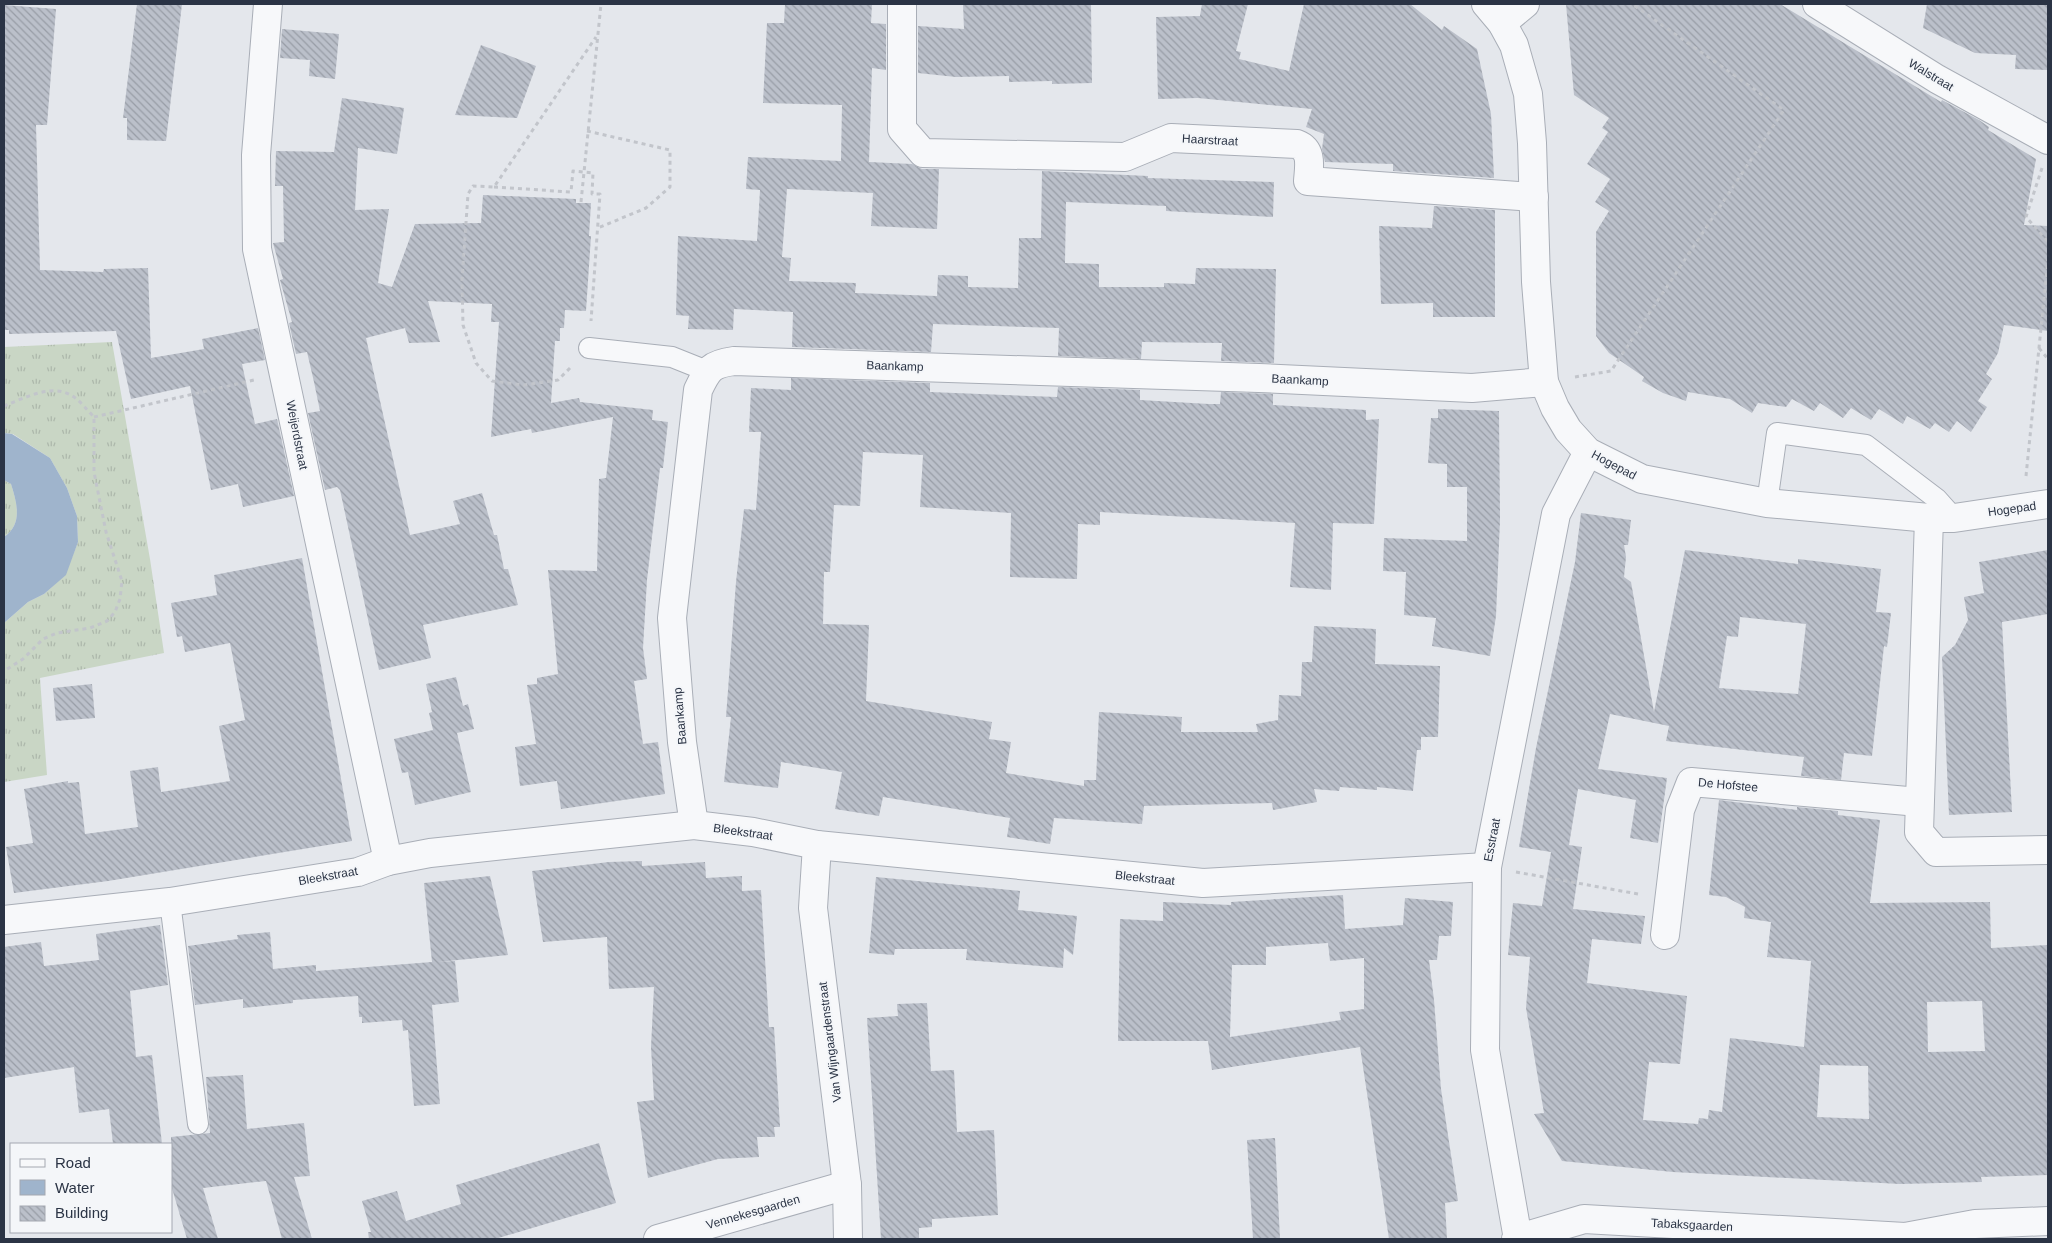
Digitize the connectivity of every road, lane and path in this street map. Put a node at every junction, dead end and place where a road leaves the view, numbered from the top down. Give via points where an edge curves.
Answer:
1 (268, 4) edge
2 (601, 4) edge
3 (902, 4) edge
4 (1525, 4) edge
5 (1632, 4) edge
6 (1817, 4) edge
7 (1494, 13) edge
8 (596, 37) junction
9 (587, 131) junction
10 (2048, 140) edge
11 (584, 172) junction
12 (494, 187) junction
13 (1534, 197) junction
14 (580, 202) dead end
15 (598, 228) junction
16 (2048, 242) edge
17 (2048, 260) edge
18 (589, 348) junction
19 (2039, 348) junction
20 (2048, 359) edge
21 (707, 371) junction
22 (285, 374) junction
23 (1544, 382) junction
24 (4, 406) edge
25 (94, 417) junction
26 (1588, 452) junction
27 (1767, 504) junction
28 (2035, 506) edge
29 (1942, 518) junction
30 (4, 671) edge
31 (1919, 802) junction
32 (694, 825) junction
33 (817, 845) junction
34 (2048, 850) edge
35 (388, 861) junction
36 (1487, 867) junction
37 (1668, 899) junction
38 (170, 902) junction
39 (4, 920) edge
40 (1665, 935) dead end
41 (198, 1124) dead end
42 (847, 1185) junction
43 (2048, 1221) edge
44 (1933, 1236) edge
45 (658, 1239) edge
46 (848, 1239) edge
47 (1518, 1239) edge

1 - 22 street, Weijerdstraat via 256,155 257,249
2 - 8 path
3 - 13 street, Haarstraat via 902,129 923,153 1125,157 1171,138 1298,144 1309,155 1308,181
4 - 7 street
5 - 23 path via 1784,110 1612,371
6 - 10 street, Walstraat via 1936,80
7 - 13 street, Hogepad via 1514,46 1528,94
8 - 9 path
8 - 12 path
9 - 11 path
9 - 15 path via 670,150 670,187 646,208
10 - 16 path via 2037,190 2026,217
11 - 12 path via 573,171 571,192
11 - 14 path
11 - 15 path via 593,173 592,194 600,194
12 - 18 path via 473,186 468,194 462,280 463,325 476,363 492,381 524,385 558,380
13 - 23 street, Hogepad via 1536,282
15 - 18 path
17 - 19 path
18 - 21 lane via 672,357
19 - 20 path
19 - 28 path
21 - 23 street, Baankamp via 719,363 734,361 1472,388
21 - 32 street, Baankamp via 698,390 672,618 682,742
22 - 25 path
22 - 35 street, Weijerdstraat
23 - 26 street, Hogepad via 1568,430
24 - 25 path via 47,391 60,391 74,397
25 - 30 path via 94,472 106,532 122,582 120,599 107,621 43,638 23,659
26 - 27 street, Hogepad via 1642,479
26 - 36 street, Esstraat via 1556,514
27 - 29 street, Hogepad
27 - 29 lane via 1777,433 1866,445 1937,499
28 - 29 street, Hogepad
29 - 31 street
31 - 34 street via 1919,832 1936,852
31 - 37 street, De Hofstee via 1691,782 1680,810
32 - 33 street, Bleekstraat via 753,832
32 - 35 street, Bleekstraat via 430,853
33 - 36 street, Bleekstraat via 1203,883
33 - 42 street, Van Wijngaardenstraat via 814,908
35 - 38 street, Bleekstraat via 358,872
36 - 37 path
36 - 47 street, Esstraat via 1485,1050
37 - 40 street, De Hofstee
38 - 39 street, Bleekstraat
38 - 41 lane
42 - 45 street, Vennekesgaarden
42 - 46 street, Van Wijngaardenstraat
43 - 44 street, Tabaksgaarden via 1975,1224
44 - 47 street, Tabaksgaarden via 1584,1219

